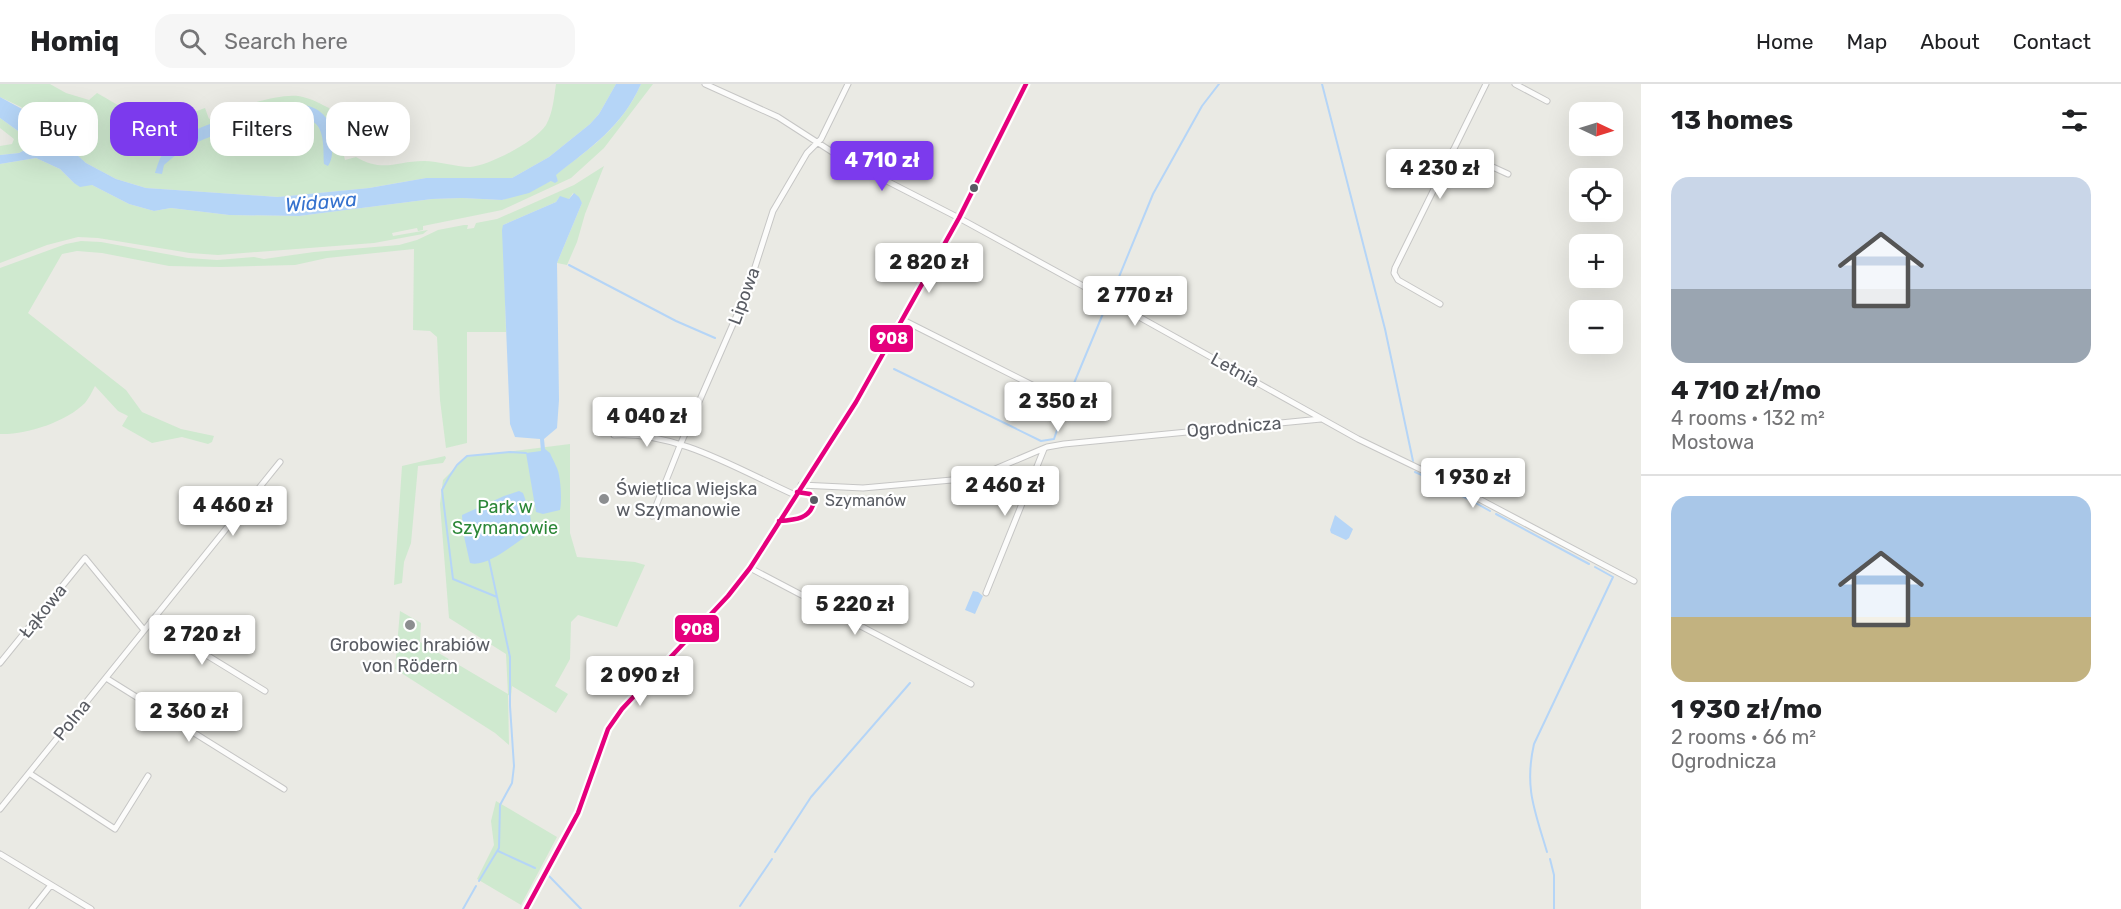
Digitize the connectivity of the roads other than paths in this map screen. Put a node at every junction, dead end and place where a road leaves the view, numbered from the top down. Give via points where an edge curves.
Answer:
1 (705, 84) edge
2 (848, 84) edge
3 (1026, 84) edge
4 (1486, 84) edge
5 (1515, 84) edge
6 (1547, 101) dead end
7 (817, 143) junction
8 (1453, 150) junction
9 (1508, 174) dead end
10 (959, 218) junction
11 (1440, 304) dead end
12 (901, 320) junction
13 (1048, 393) dead end
14 (1321, 419) junction
15 (614, 435) dead end
16 (681, 443) junction
17 (1044, 448) junction
18 (280, 462) dead end
19 (801, 485) junction
20 (796, 494) junction
21 (652, 516) dead end
22 (750, 568) junction
23 (1634, 581) dead end
24 (986, 593) dead end
25 (151, 621) junction
26 (144, 630) junction
27 (0, 663) edge
28 (106, 678) junction
29 (971, 684) dead end
30 (265, 691) dead end
31 (30, 773) junction
32 (148, 776) dead end
33 (284, 789) dead end
34 (0, 808) edge
35 (0, 854) edge
36 (51, 885) junction
37 (32, 909) edge
38 (91, 909) edge
39 (526, 909) edge

1 - 7 street, Letnia via 778,117
2 - 7 street, Lipowa
3 - 10 street
4 - 8 street
5 - 6 street
7 - 10 street, Letnia
7 - 16 street, Lipowa via 773,211 747,292
8 - 9 street
8 - 11 street via 1398,257 1394,273 1398,280
10 - 12 street
10 - 14 street, Letnia
12 - 13 street
12 - 19 street via 856,402
14 - 17 street, Ogrodnicza
14 - 23 street
15 - 16 street via 640,434
16 - 20 street
16 - 21 street, Lipowa
17 - 19 street, Ogrodnicza via 974,478 863,488
17 - 24 street
18 - 25 street, Polna
19 - 20 street
20 - 22 street
22 - 29 street
22 - 39 street via 608,729 578,813
25 - 26 street, Polna
25 - 30 street
26 - 27 street, Łąkowa via 86,558
26 - 28 street, Polna
28 - 31 street, Polna
28 - 33 street
31 - 32 street via 115,829
31 - 34 street, Polna
35 - 36 street
36 - 37 street
36 - 38 street

